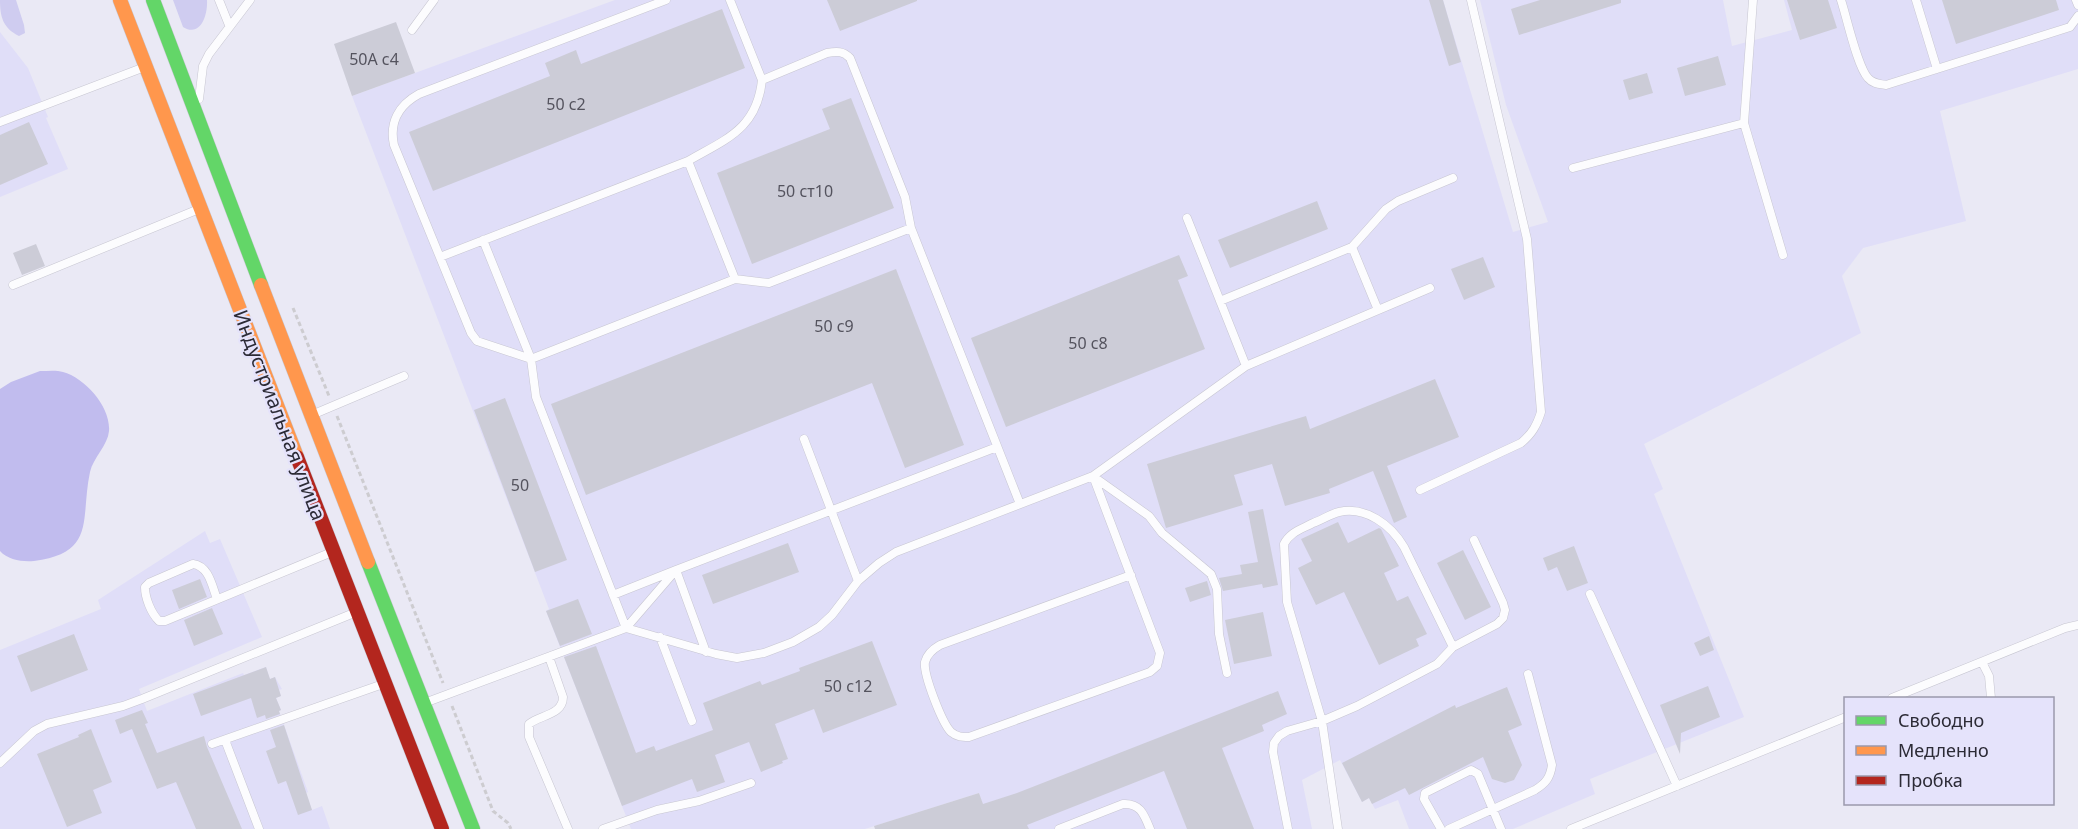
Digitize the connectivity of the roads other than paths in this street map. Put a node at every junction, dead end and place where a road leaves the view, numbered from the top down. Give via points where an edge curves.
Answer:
1 (120, 0) edge
2 (153, 0) edge
3 (219, 0) edge
4 (250, 0) edge
5 (434, 0) edge
6 (666, 0) edge
7 (730, 0) edge
8 (1471, 0) edge
9 (1753, 0) edge
10 (1841, 0) edge
11 (1916, 0) edge
12 (2076, 0) edge
13 (2078, 5) edge
14 (2078, 16) edge
15 (229, 25) junction
16 (412, 30) dead end
17 (145, 66) junction
18 (1937, 69) junction
19 (762, 80) junction
20 (0, 122) edge
21 (1744, 123) junction
22 (199, 125) junction
23 (688, 161) junction
24 (1573, 168) dead end
25 (1453, 178) dead end
26 (201, 208) junction
27 (1187, 218) dead end
28 (911, 228) junction
29 (483, 240) junction
30 (1352, 247) junction
31 (1783, 255) dead end
32 (440, 257) junction
33 (735, 279) junction
34 (13, 285) dead end
35 (1430, 288) dead end
36 (1220, 301) junction
37 (1378, 310) junction
38 (531, 359) junction
39 (1246, 366) junction
40 (404, 376) dead end
41 (310, 416) junction
42 (804, 438) dead end
43 (997, 447) junction
44 (1093, 476) junction
45 (1420, 490) dead end
46 (1020, 504) junction
47 (831, 511) junction
48 (1474, 540) dead end
49 (333, 552) junction
50 (676, 570) junction
51 (1131, 575) junction
52 (858, 581) junction
53 (1590, 594) dead end
54 (613, 595) junction
55 (218, 599) junction
56 (357, 612) junction
57 (2078, 625) edge
58 (626, 628) junction
59 (660, 637) junction
60 (1453, 647) junction
61 (706, 652) junction
62 (549, 657) junction
63 (1982, 662) junction
64 (1227, 674) dead end
65 (1528, 674) dead end
66 (385, 684) junction
67 (1897, 697) edge
68 (1991, 697) edge
69 (423, 704) junction
70 (1844, 717) edge
71 (692, 721) dead end
72 (1322, 721) junction
73 (225, 740) junction
74 (212, 744) dead end
75 (0, 763) edge
76 (751, 783) dead end
77 (1677, 786) junction
78 (1492, 808) junction
79 (259, 829) edge
80 (442, 829) edge
81 (472, 829) edge
82 (568, 829) edge
83 (603, 829) edge
84 (1059, 829) edge
85 (1150, 829) edge
86 (1288, 829) edge
87 (1338, 829) edge
88 (1441, 829) edge
89 (1449, 829) edge
90 (1501, 829) edge
91 (1571, 829) edge

1 - 17 main road, Индустриальная улица
2 - 22 main road, Индустриальная улица
3 - 15 lane
4 - 15 lane
5 - 16 lane
6 - 32 lane via 419,94 400,110 392,132 394,145
7 - 19 lane
8 - 45 lane via 1527,239 1541,412 1530,436 1521,443
9 - 21 lane
10 - 18 lane via 1869,79 1886,85
11 - 18 lane
12 - 13 lane
14 - 18 lane via 2070,27
15 - 22 lane via 203,66
17 - 20 lane
17 - 26 main road, Индустриальная улица
19 - 23 lane via 760,97 750,118 738,130
19 - 28 lane via 827,53 836,51 850,58 905,197
21 - 24 lane
21 - 31 lane
22 - 41 main road, Индустриальная улица
23 - 29 lane
23 - 33 lane
25 - 30 lane via 1386,209
26 - 34 lane
26 - 49 main road, Индустриальная улица
27 - 36 lane
28 - 33 lane via 769,283
28 - 43 lane
29 - 32 lane
29 - 38 lane
30 - 36 lane
30 - 37 lane
32 - 38 lane via 477,341
33 - 38 lane
35 - 37 lane
36 - 39 lane
37 - 39 lane
38 - 54 lane via 536,397
39 - 44 lane
40 - 41 lane
41 - 69 main road, Индустриальная улица
42 - 47 lane
43 - 46 lane
43 - 47 lane
44 - 46 lane
44 - 51 lane
44 - 64 lane via 1149,516 1162,533 1211,574 1217,589 1219,634
46 - 52 lane via 896,552
47 - 50 lane
47 - 52 lane
48 - 60 lane via 1505,610 1497,624
49 - 55 lane
49 - 56 main road, Индустриальная улица
50 - 54 lane
50 - 58 lane
50 - 61 lane
51 - 51 lane via 930,652 925,670 952,732 969,737 1150,672 1157,666 1160,653
52 - 61 lane via 832,615 793,642 752,657
53 - 77 lane
54 - 58 lane
55 - 55 lane via 159,621 145,587 193,564 201,565
56 - 66 main road, Индустриальная улица
56 - 75 lane via 133,702 47,724
57 - 63 lane
58 - 59 lane
58 - 62 lane
59 - 61 lane
59 - 71 lane
60 - 72 lane via 1437,664
60 - 72 lane via 1404,547 1384,523 1365,513 1338,512 1294,532 1284,544 1287,602
62 - 69 lane
62 - 82 lane via 563,704 534,720 528,730
63 - 67 lane
63 - 68 lane via 1989,676
65 - 78 lane via 1552,765 1551,775 1535,790
66 - 73 lane
66 - 80 main road, Индустриальная улица
69 - 81 main road, Индустриальная улица
70 - 77 lane
72 - 86 lane via 1287,731 1274,743
72 - 87 lane
73 - 74 lane
73 - 79 lane
76 - 83 lane
77 - 91 lane
78 - 88 lane via 1478,774 1472,770 1425,793 1424,799
78 - 89 lane
78 - 90 lane
84 - 85 lane via 1132,804 1139,808

